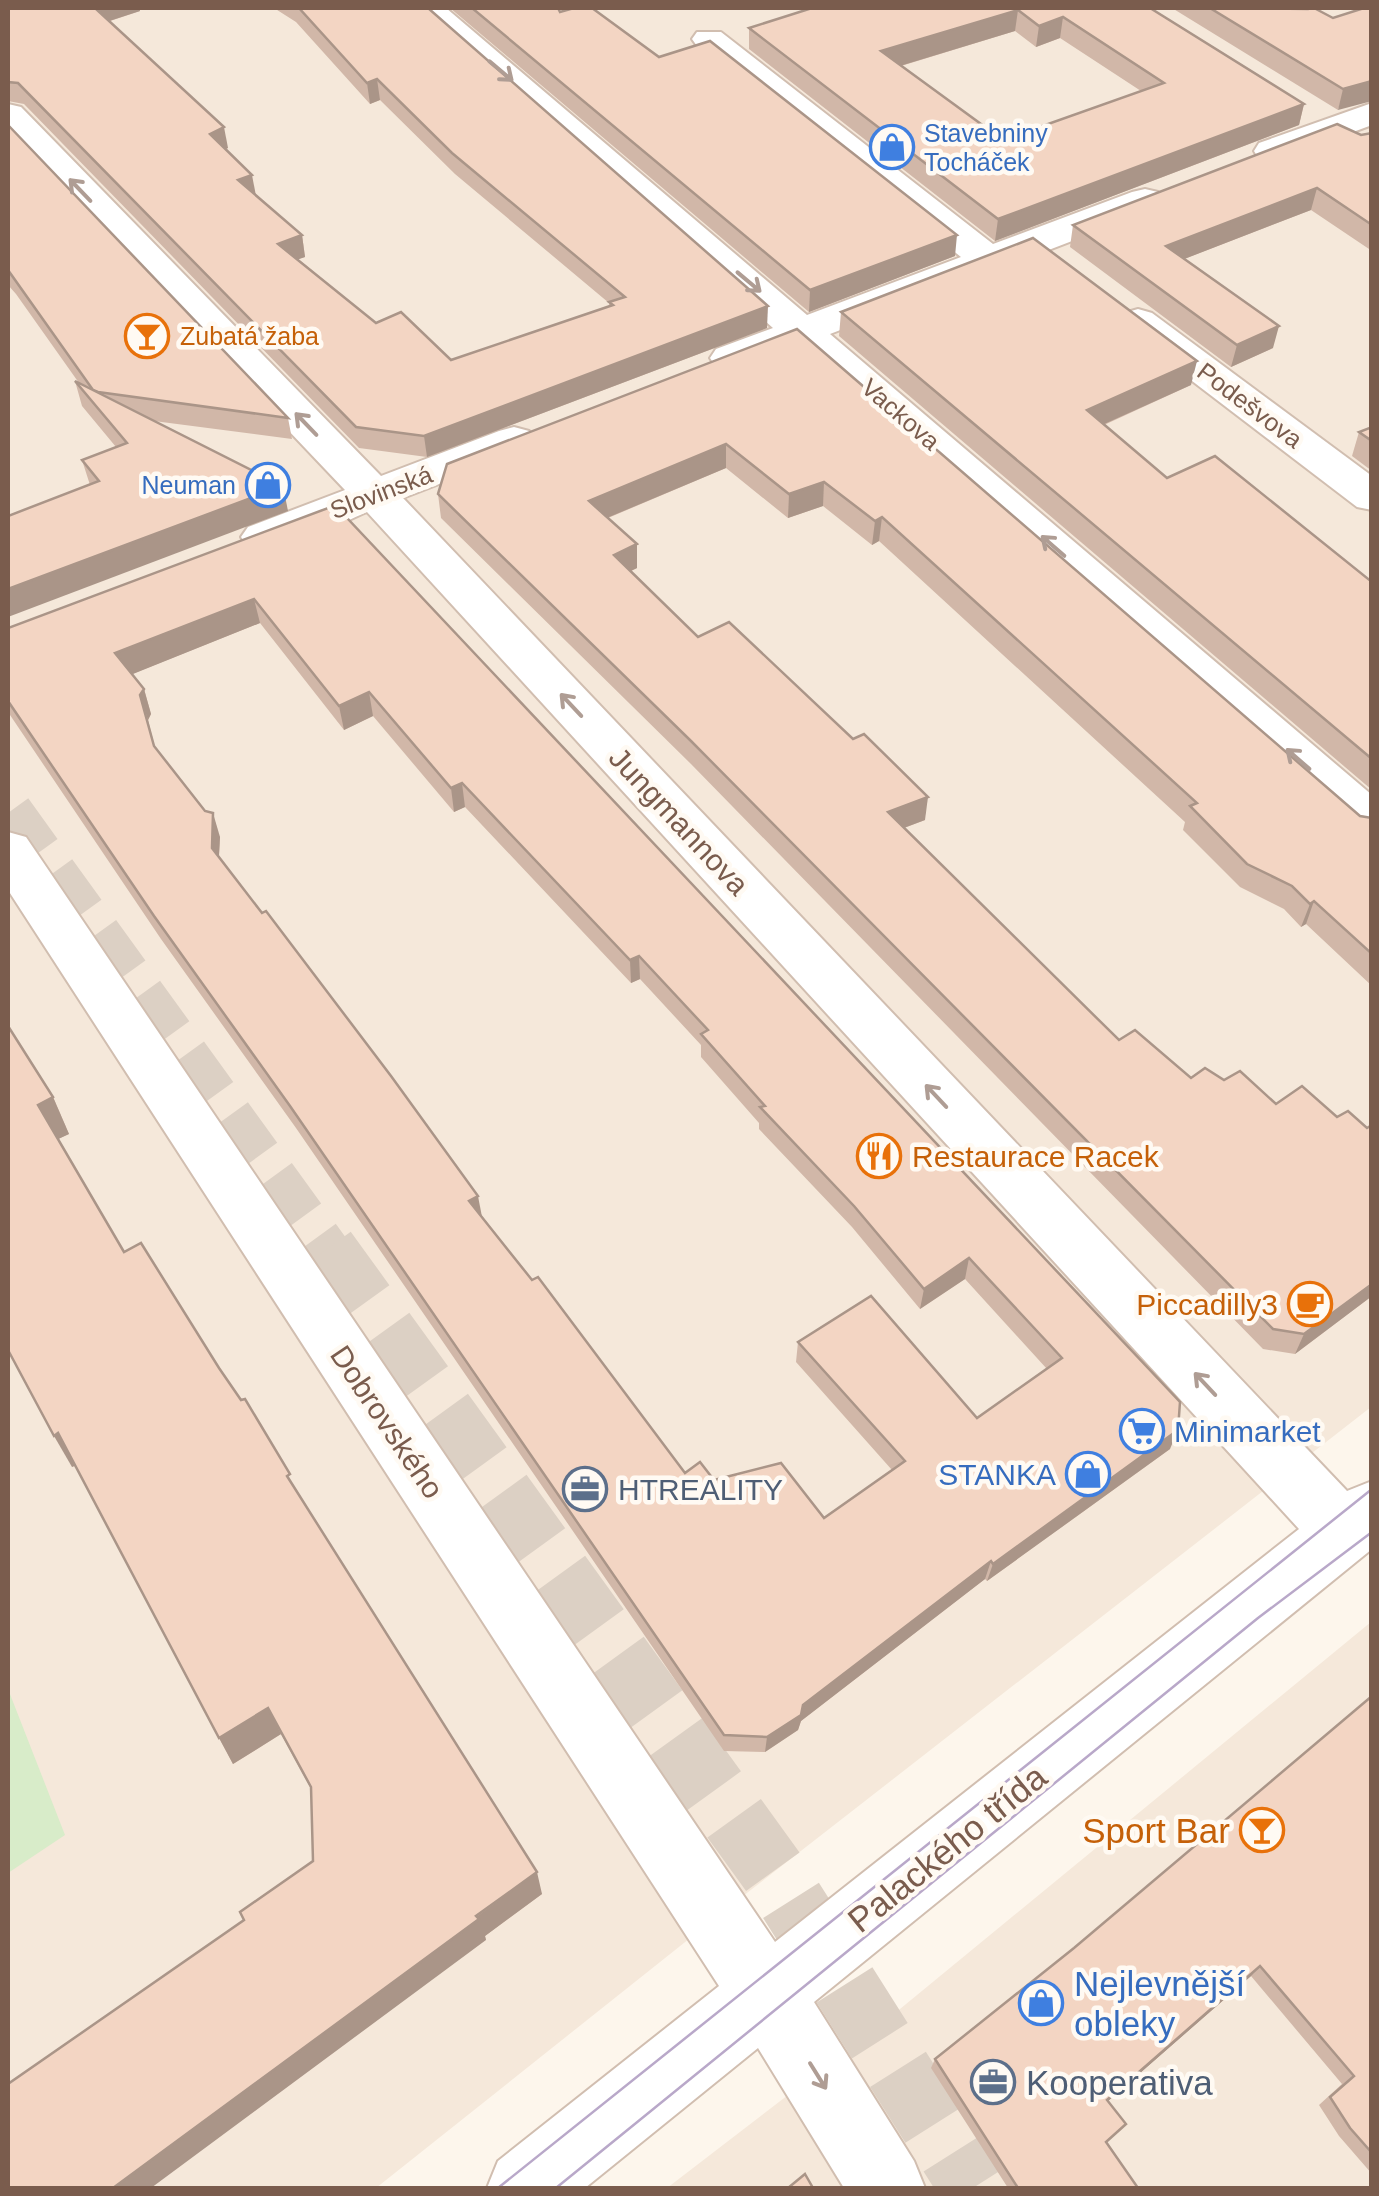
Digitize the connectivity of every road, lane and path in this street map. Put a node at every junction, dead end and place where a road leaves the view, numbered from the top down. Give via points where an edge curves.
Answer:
1 (427, 8) edge
2 (709, 39) edge
3 (1372, 113) edge
4 (8, 115) edge
5 (1318, 117) junction
6 (1372, 151) edge
7 (1235, 165) edge
8 (1180, 186) edge
9 (1033, 242) junction
10 (988, 259) junction
11 (1064, 266) edge
12 (1110, 300) edge
13 (804, 329) junction
14 (696, 371) edge
15 (549, 427) edge
16 (374, 494) junction
17 (1372, 496) edge
18 (225, 552) edge
19 (1372, 823) edge
20 (8, 850) edge
21 (1358, 1521) edge
22 (766, 1993) junction
23 (525, 2188) edge
24 (888, 2188) edge

1 -> 13 street, Vackova
2 - 10 street
3 - 5 street
16 -> 4 street, Jungmannova
5 - 6 street
5 - 7 street
8 - 9 street
9 - 10 street
9 - 11 street
10 - 13 street
12 - 17 street, Podešvova
13 - 14 street
19 -> 13 street, Vackova
15 - 16 street, Slovinská
16 - 18 street, Slovinská
21 -> 16 street, Jungmannova
20 - 22 street, Dobrovského
21 - 22 street, Palackého třída
22 - 23 street, Palackého třída
22 -> 24 street, Dobrovského

